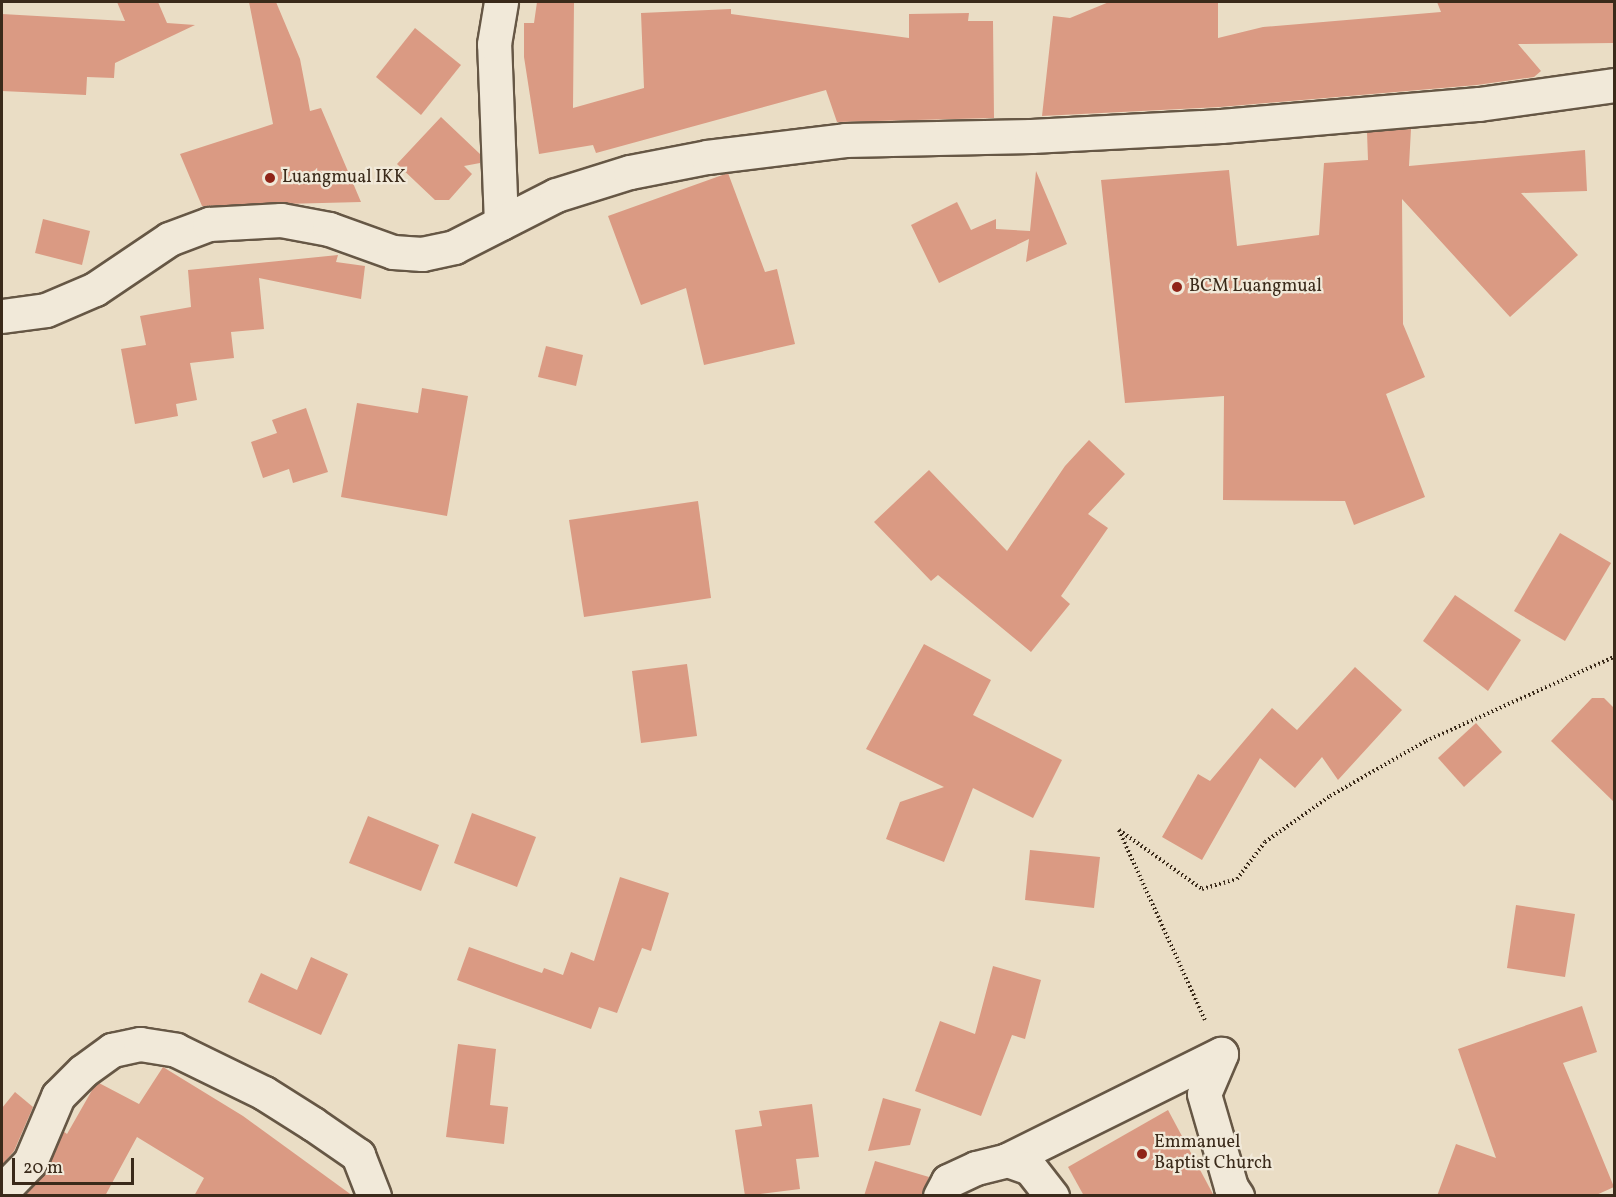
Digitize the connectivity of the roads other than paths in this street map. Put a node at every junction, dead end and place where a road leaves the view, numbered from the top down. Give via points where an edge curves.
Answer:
1 (501, 2) edge
2 (1614, 86) edge
3 (501, 223) junction
4 (2, 316) edge
5 (1007, 1160) junction
6 (2, 1191) edge
7 (374, 1196) edge
8 (940, 1196) edge
9 (1052, 1196) edge
10 (1237, 1196) edge

1 - 3 street via 494,44
2 - 3 street via 1479,104 1221,126 845,140 719,155 556,195
3 - 4 street via 454,247 422,254 393,252 329,229 281,220 209,224 169,239 95,289 46,310
5 - 8 street via 976,1168 948,1182
5 - 9 street via 1030,1168
5 - 10 street via 1221,1054 1204,1094
6 - 7 street via 30,1162 58,1096 111,1050 140,1044 176,1050 264,1093 313,1124 358,1155

